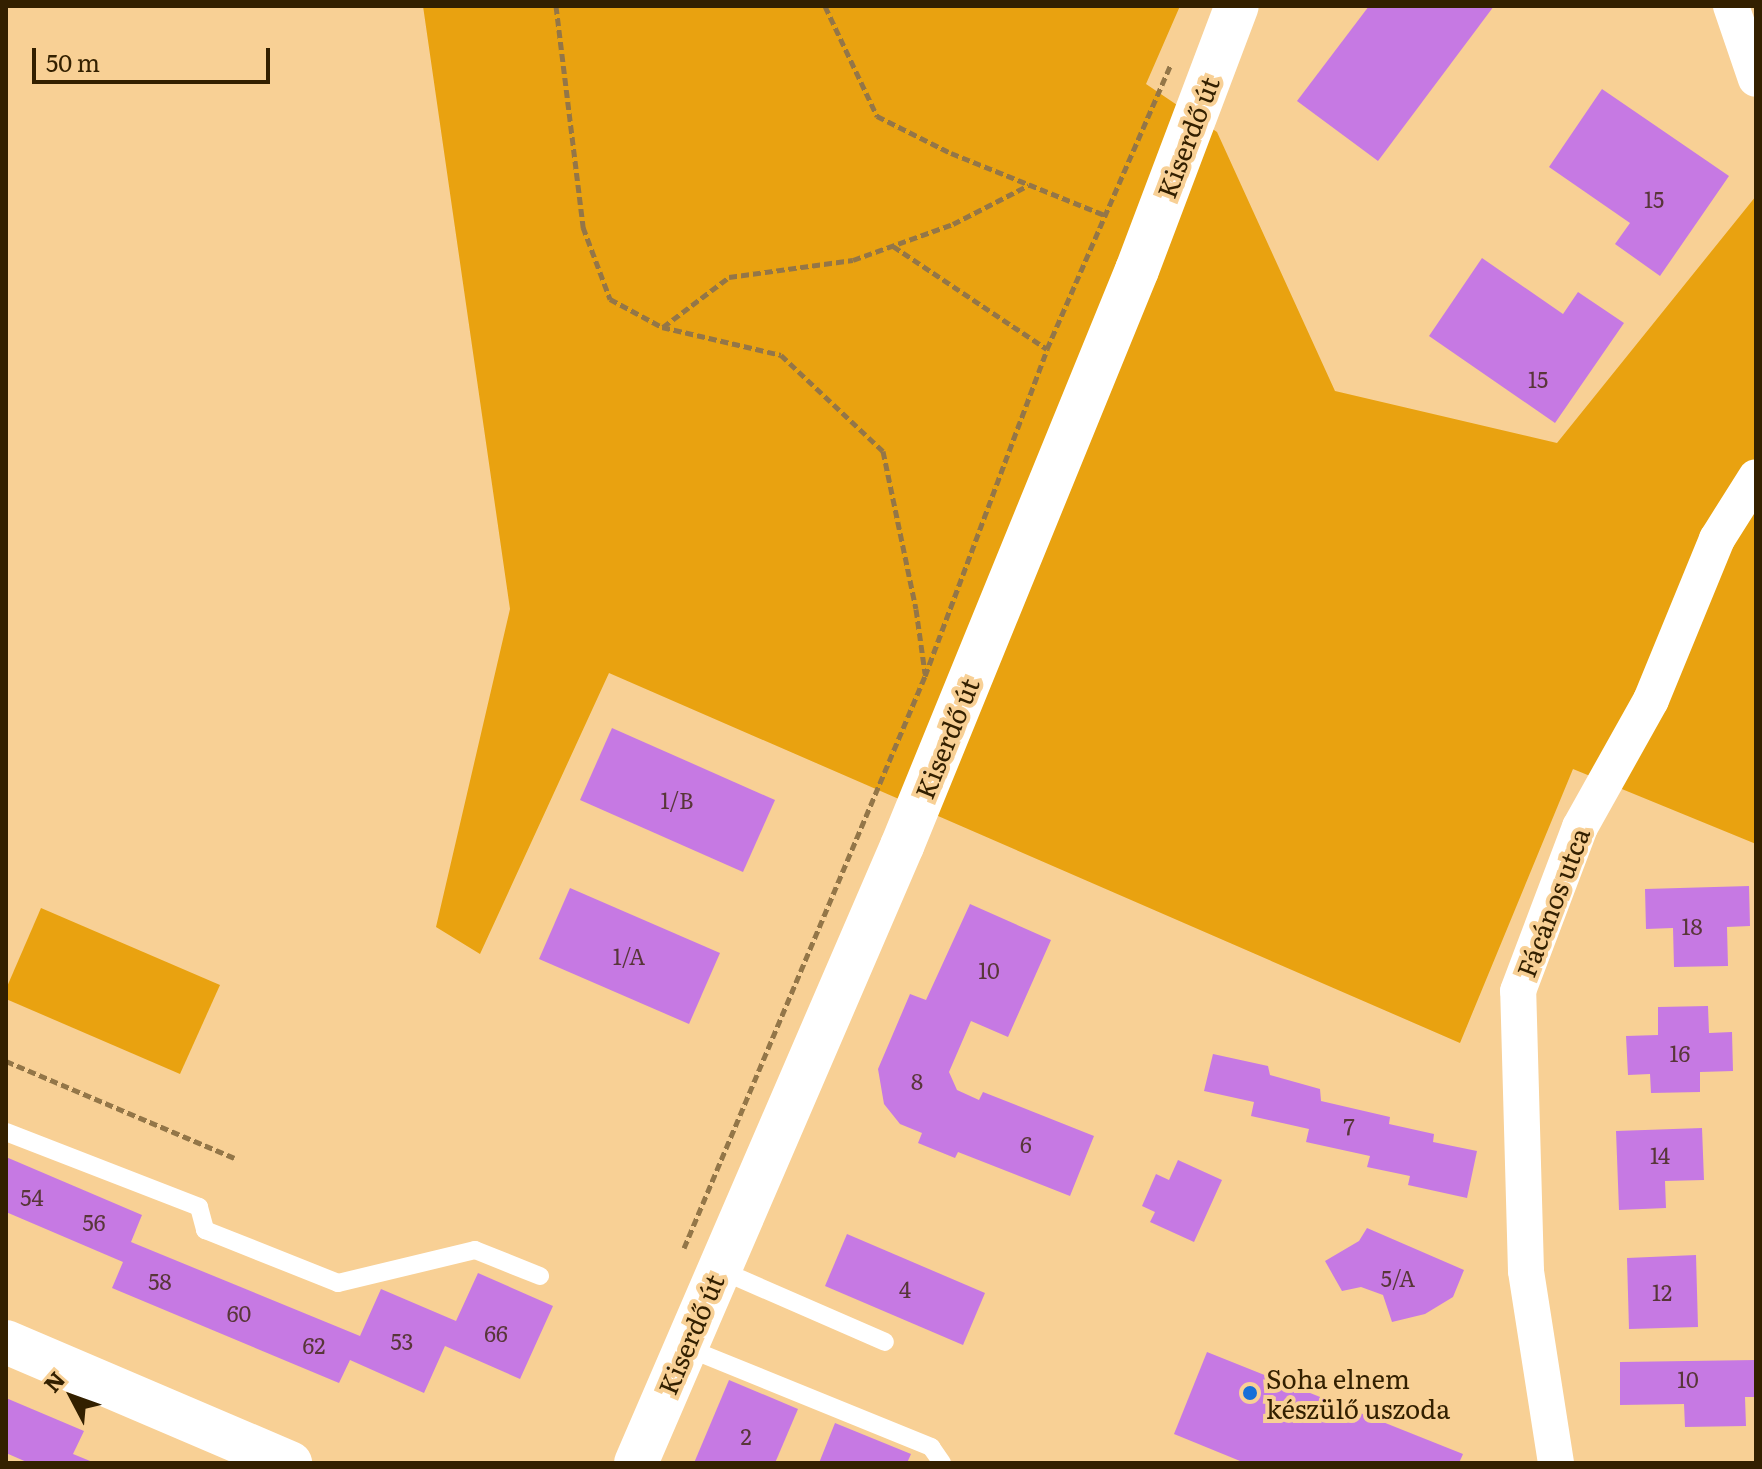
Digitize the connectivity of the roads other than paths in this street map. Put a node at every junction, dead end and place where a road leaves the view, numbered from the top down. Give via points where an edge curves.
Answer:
1 (1237, 6) edge
2 (1731, 6) edge
3 (1756, 79) edge
4 (1756, 477) edge
5 (6, 1132) edge
6 (699, 1263) junction
7 (540, 1276) dead end
8 (6, 1342) edge
9 (885, 1342) dead end
10 (685, 1347) junction
11 (290, 1463) edge
12 (636, 1463) edge
13 (942, 1463) edge
14 (1556, 1463) edge

1 - 6 street, Kiserdő út via 1137,270 902,846
2 - 3 street
4 - 14 street, Fácános utca via 1717,539 1651,700 1580,827 1518,991 1526,1271
5 - 7 lane via 199,1207 205,1230 338,1283 475,1250
6 - 9 lane
6 - 10 street, Kiserdő út
8 - 11 street
10 - 12 street, Kiserdő út
10 - 13 lane via 931,1447

